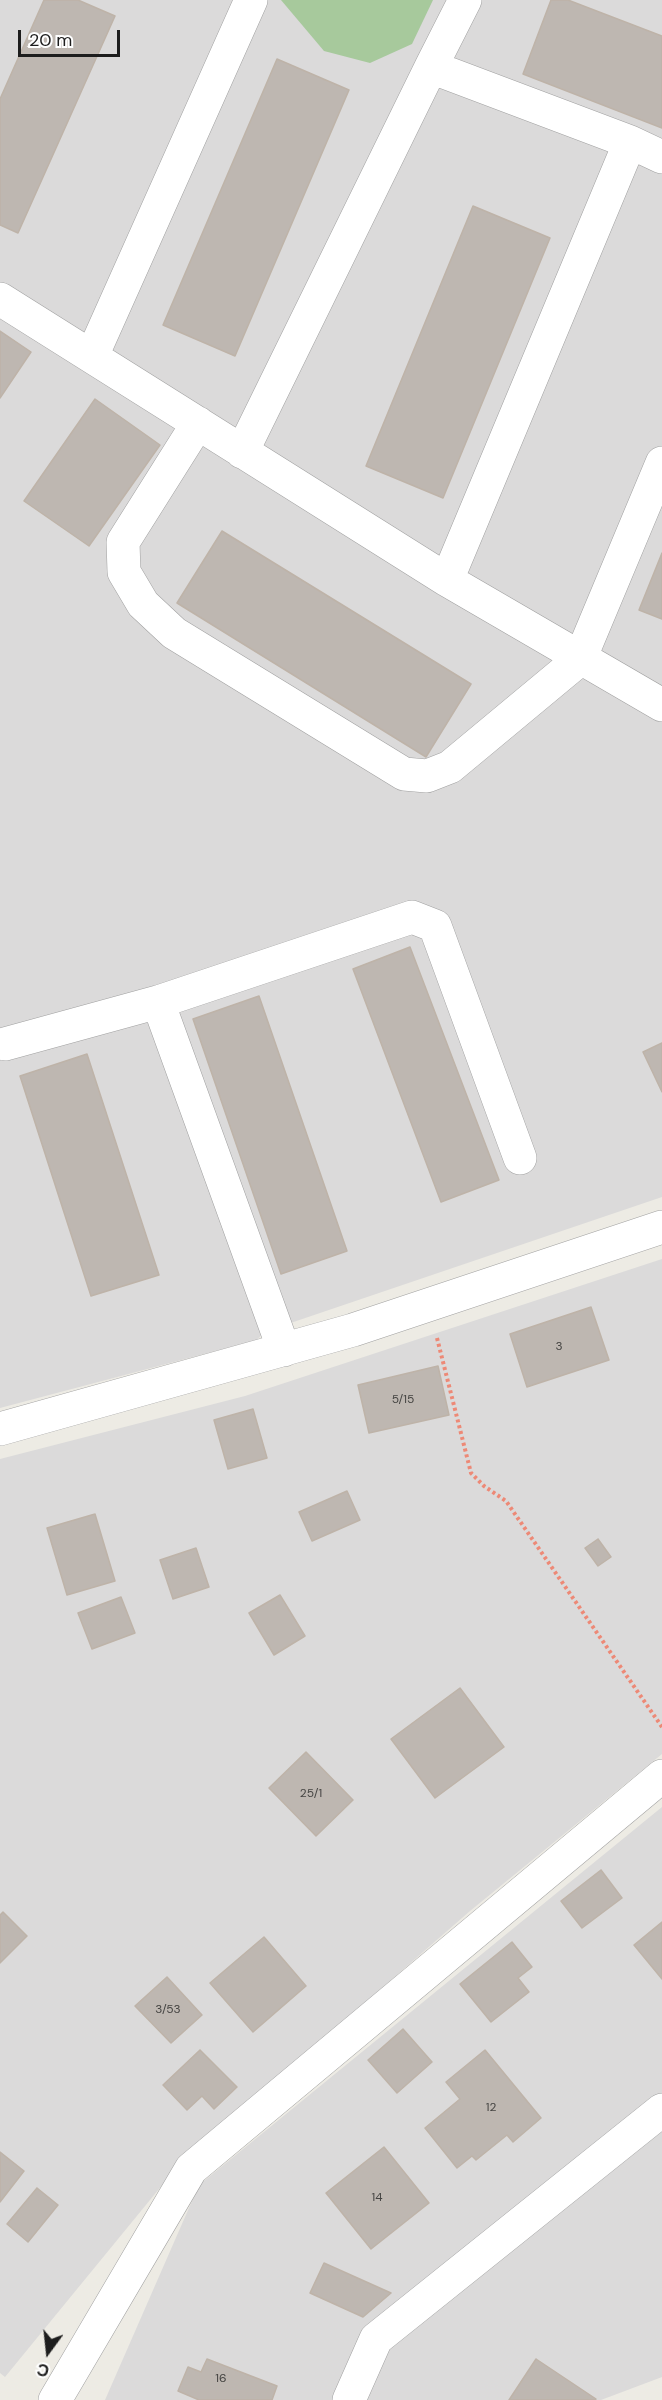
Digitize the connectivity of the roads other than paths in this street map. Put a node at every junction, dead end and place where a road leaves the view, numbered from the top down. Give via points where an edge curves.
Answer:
1 (251, 0) edge
2 (465, 0) edge
3 (431, 67) junction
4 (630, 142) junction
5 (662, 157) edge
6 (0, 299) edge
7 (92, 356) junction
8 (198, 423) junction
9 (242, 452) junction
10 (662, 463) edge
11 (447, 580) junction
12 (579, 659) junction
13 (662, 705) edge
14 (158, 1002) junction
15 (5, 1044) dead end
16 (520, 1158) dead end
17 (662, 1227) edge
18 (284, 1350) junction
19 (0, 1429) edge
20 (662, 1776) edge
21 (662, 2110) edge
22 (55, 2400) edge
23 (349, 2400) edge

1 - 7 street
2 - 3 street
3 - 4 street
3 - 9 street
4 - 5 street
4 - 11 street
6 - 7 street
7 - 8 street
8 - 9 street
8 - 12 street via 123,542 124,572 143,604 184,639 404,774 427,776 450,767
9 - 11 street
10 - 12 street
11 - 12 street
12 - 13 street
14 - 15 street
14 - 16 street via 412,917 435,926
14 - 18 street
17 - 18 street
18 - 19 street
20 - 22 street via 191,2169
21 - 23 street via 376,2339

